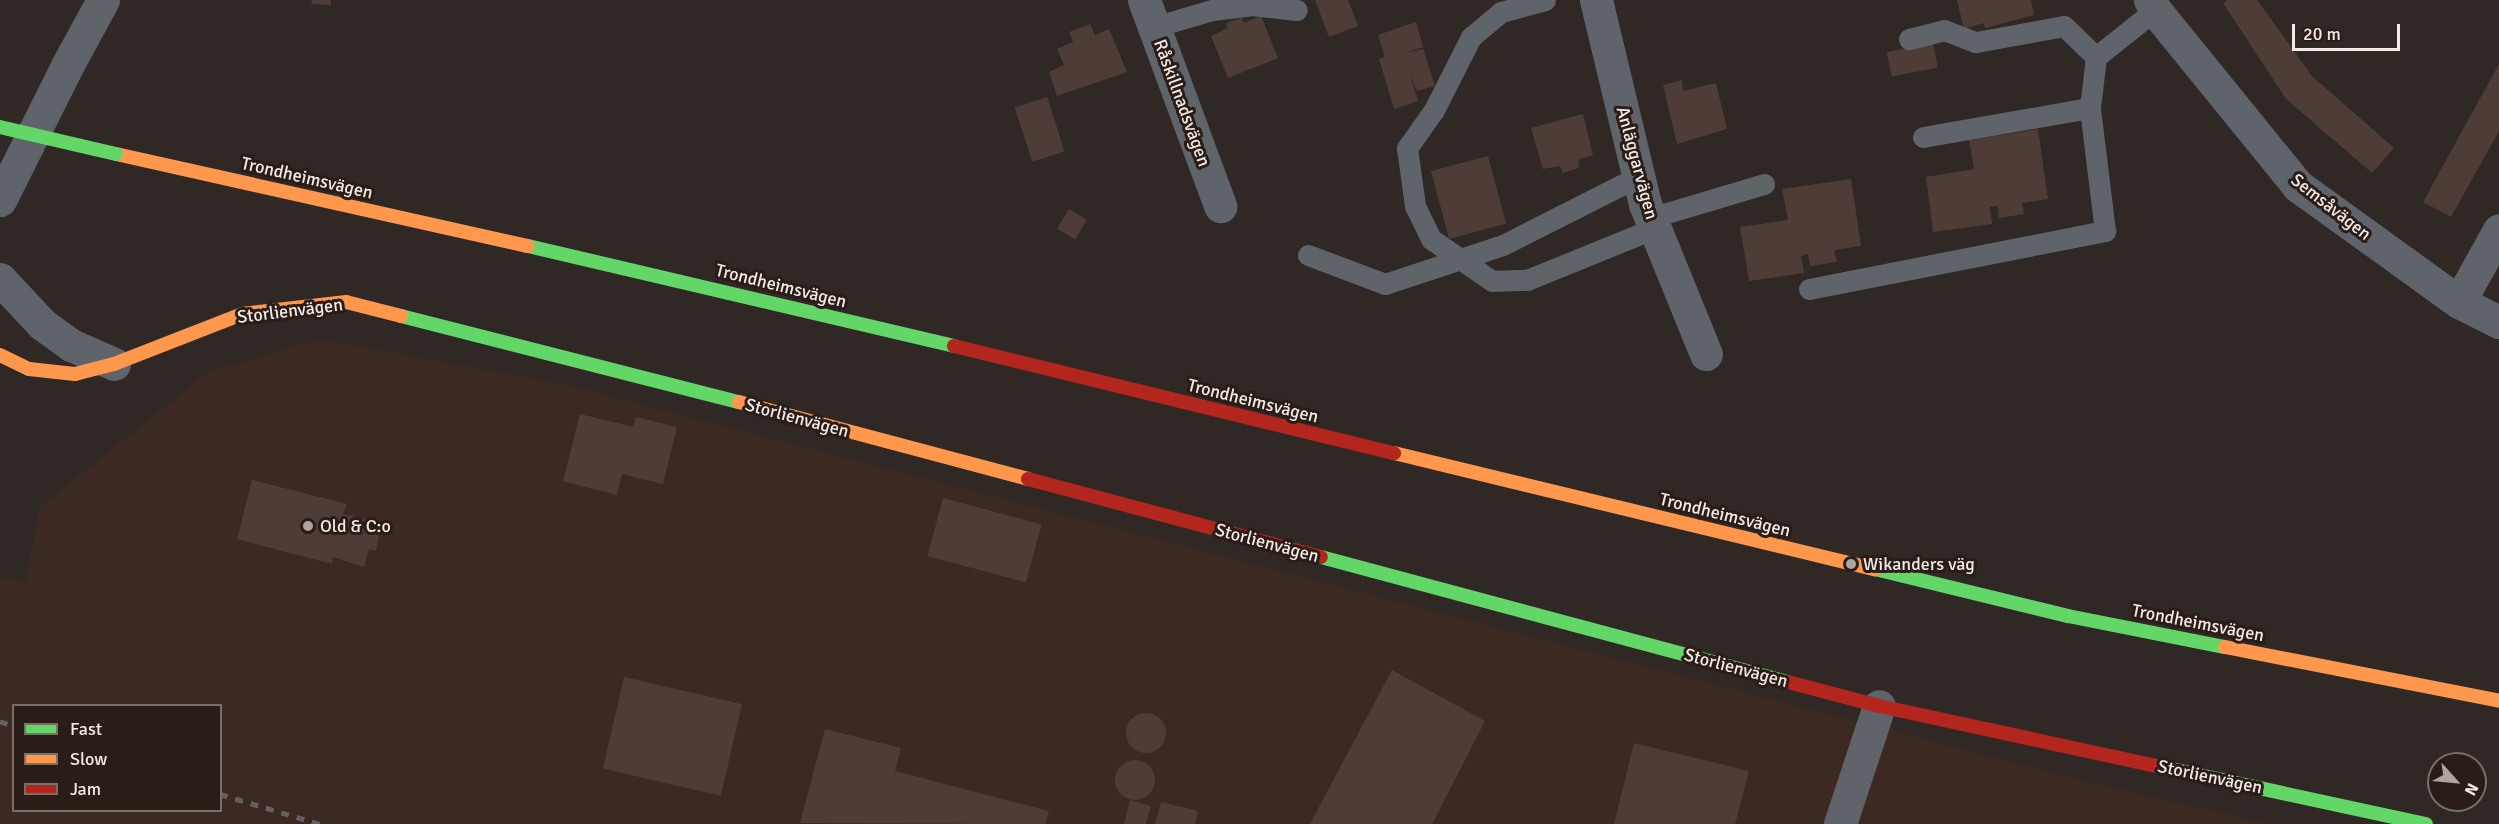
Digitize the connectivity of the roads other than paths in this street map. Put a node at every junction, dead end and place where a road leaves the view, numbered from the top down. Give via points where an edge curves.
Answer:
1 (103, 0) edge
2 (1545, 0) edge
3 (1596, 0) edge
4 (2153, 5) edge
5 (1297, 10) dead end
6 (1149, 14) edge
7 (1909, 39) dead end
8 (2096, 57) junction
9 (67, 66) junction
10 (2090, 108) junction
11 (0, 127) edge
12 (1923, 137) dead end
13 (0, 141) edge
14 (1639, 176) junction
15 (1764, 184) dead end
16 (0, 200) edge
17 (1220, 206) dead end
18 (1653, 223) junction
19 (2499, 230) edge
20 (1308, 255) dead end
21 (1461, 260) junction
22 (0, 279) edge
23 (1809, 289) dead end
24 (2459, 302) junction
25 (2499, 322) edge
26 (1706, 354) dead end
27 (0, 355) edge
28 (114, 364) junction
29 (2499, 701) edge
30 (1880, 706) junction
31 (1840, 824) edge
32 (2426, 824) edge

1 - 9 street
2 - 21 lane via 1501,12 1471,37 1434,110 1407,148 1415,206 1431,239
3 - 14 street, Anläggarvägen
4 - 8 lane
4 - 24 street, Semsåvägen via 2298,186
5 - 6 lane via 1251,5
6 - 17 street, Råskillnadsvägen
7 - 8 lane via 1944,30 1976,42 2064,26
8 - 10 lane
9 - 13 street
9 - 16 street
10 - 12 lane
10 - 23 lane via 2105,231
11 - 29 main road, Trondheimsvägen, bridge via 646,272 2068,616
14 - 18 street, Anläggarvägen
14 - 21 lane via 1503,245
15 - 18 lane
18 - 21 lane via 1527,280 1492,281
18 - 26 street, Anläggarvägen
19 - 24 street
20 - 21 lane via 1385,284
22 - 28 street via 42,324 71,345
24 - 25 street, Semsåvägen
27 - 28 main road, Storlienvägen via 29,369 75,374
28 - 30 main road, Storlienvägen via 242,314 346,302 611,368
30 - 31 street
30 - 32 main road, Storlienvägen

